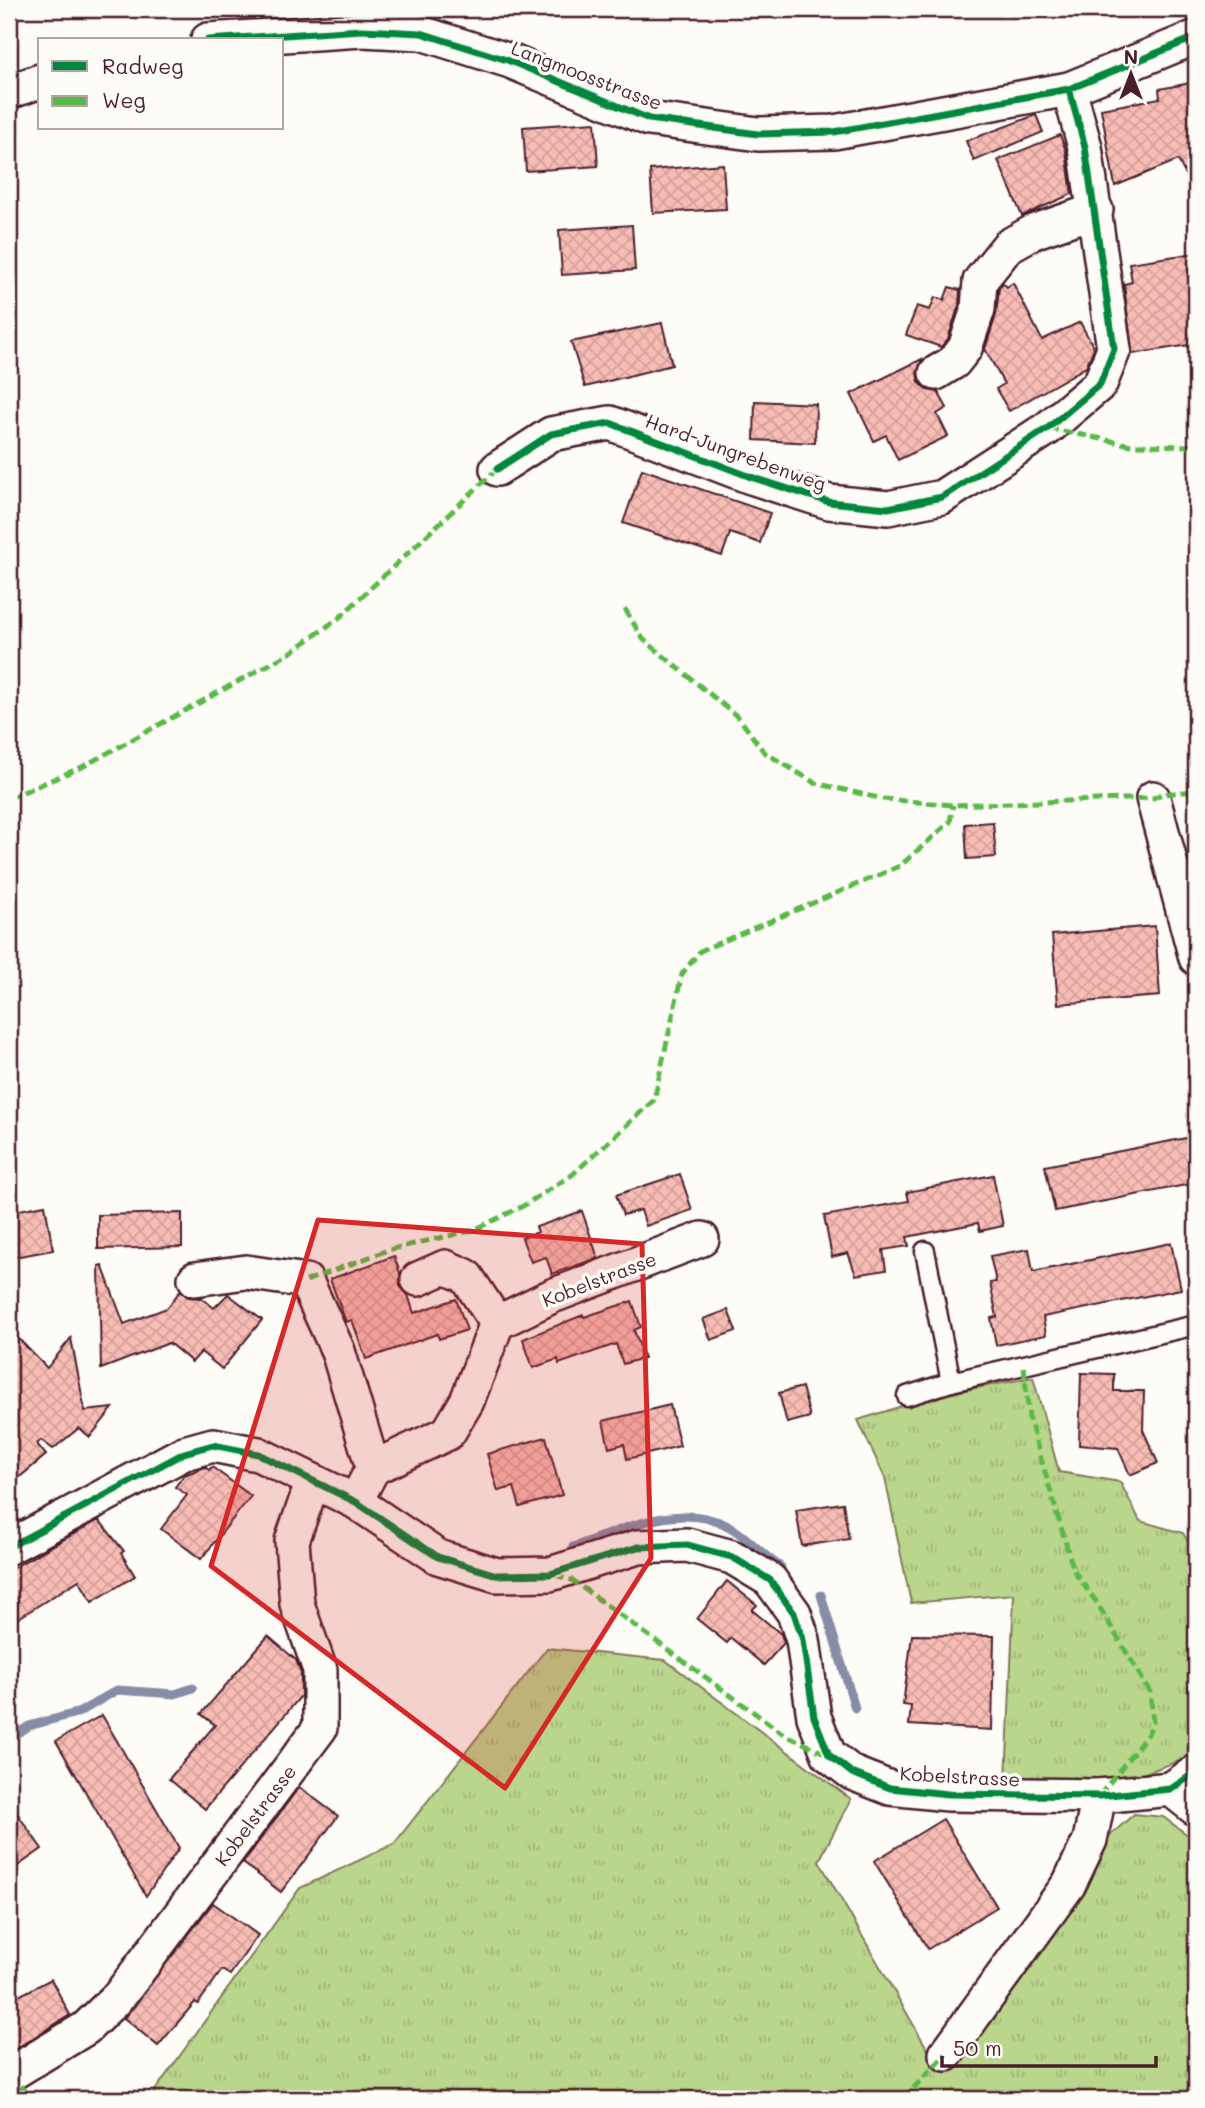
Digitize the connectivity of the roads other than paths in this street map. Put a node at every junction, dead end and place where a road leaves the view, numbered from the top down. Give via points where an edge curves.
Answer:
1 (1196, 37) edge
2 (239, 38) edge
3 (38, 82) edge
4 (1069, 89) junction
5 (9, 92) edge
6 (1096, 210) junction
7 (936, 373) dead end
8 (497, 469) dead end
9 (1153, 798) dead end
10 (1196, 958) edge
11 (702, 1238) dead end
12 (925, 1251) dead end
13 (195, 1279) dead end
14 (418, 1279) dead end
15 (497, 1323) junction
16 (1196, 1325) edge
17 (951, 1382) junction
18 (907, 1396) dead end
19 (373, 1468) junction
20 (313, 1481) junction
21 (356, 1502) junction
22 (9, 1547) edge
23 (1184, 1781) edge
24 (1099, 1796) junction
25 (1196, 1810) edge
26 (946, 2054) dead end
27 (9, 2075) edge

1 - 4 street, Langmoosstrasse
2 - 4 street, Langmoosstrasse via 362,30 421,33 510,61 649,119 758,134 834,132
3 - 5 street
4 - 6 street, Hard-Jungrebenweg
6 - 7 street via 1007,246 980,281 978,309 965,348
6 - 8 street, Hard-Jungrebenweg via 1114,349 1100,384 1064,416 942,498 888,508 829,502 751,478 610,423 551,434
9 - 10 street
11 - 15 street, Kobelstrasse via 552,1296
12 - 17 lane
13 - 19 street via 246,1272 306,1281 338,1351
14 - 15 street via 445,1267 466,1276
15 - 19 street via 467,1401 448,1433
16 - 17 lane
17 - 18 lane
19 - 21 street
20 - 21 street, Kobelstrasse
20 - 22 street, Kobelstrasse via 258,1454 213,1445 184,1453
20 - 27 street, Kobelstrasse via 292,1541 297,1604 320,1670 320,1728 120,1995 86,2028
21 - 24 street, Kobelstrasse via 438,1558 497,1575 550,1574 638,1547 687,1545 732,1557 769,1580 794,1613 803,1640 814,1717 829,1755 852,1773 890,1788 948,1794
23 - 24 street, Kobelstrasse
23 - 25 street
24 - 26 street via 1090,1840 1069,1884

